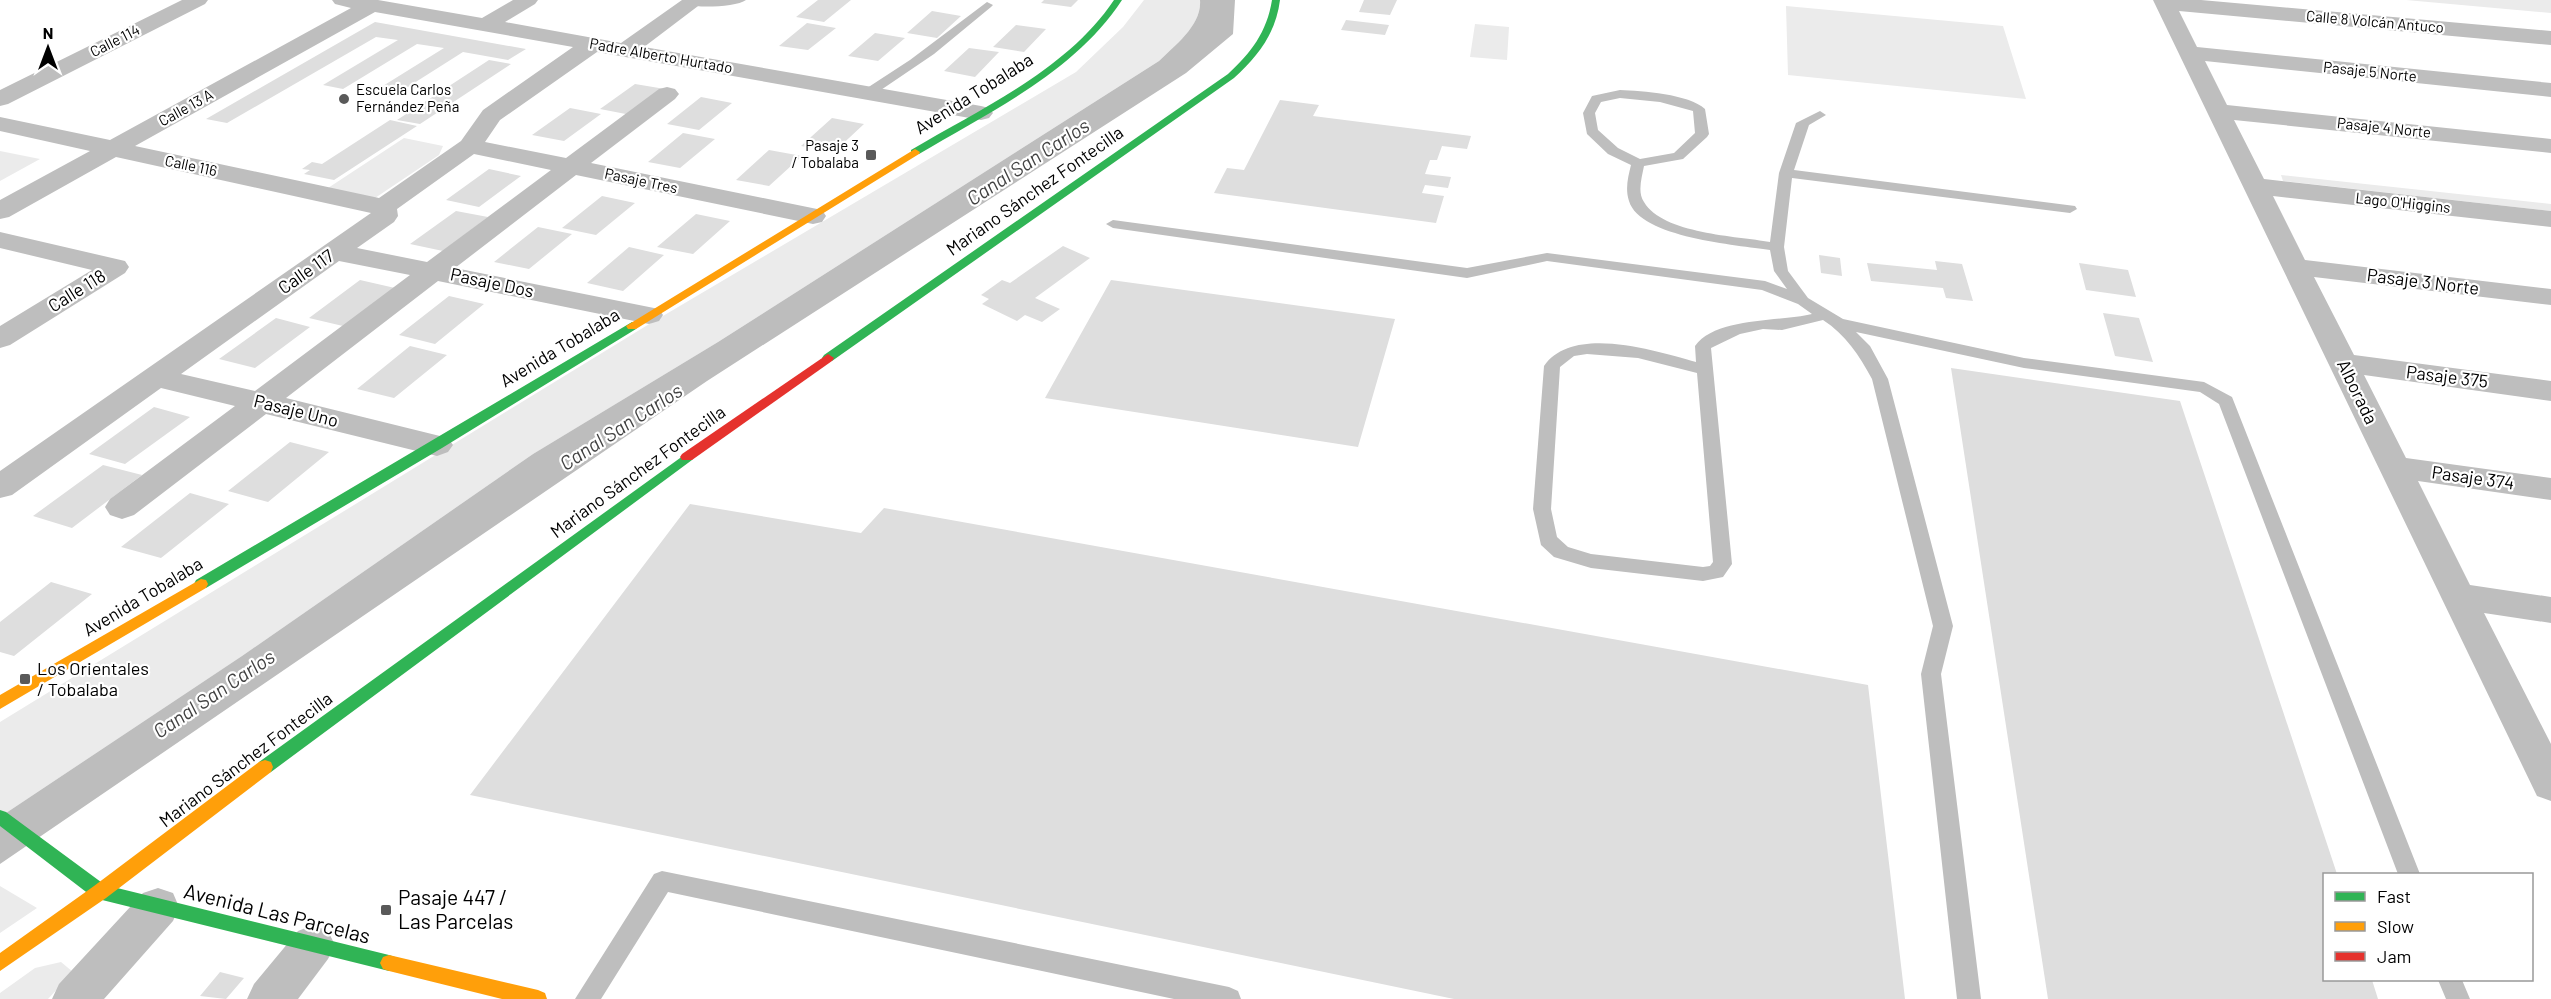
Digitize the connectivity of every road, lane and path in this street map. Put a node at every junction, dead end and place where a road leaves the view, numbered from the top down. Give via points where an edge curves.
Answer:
1 (198, 0) edge
2 (342, 0) edge
3 (528, 0) edge
4 (740, 0) edge
5 (1118, 0) edge
6 (1276, 0) edge
7 (2303, 0) edge
8 (694, 1) edge
9 (2163, 1) edge
10 (987, 4) dead end
11 (372, 5) junction
12 (2551, 22) edge
13 (486, 25) junction
14 (2506, 34) junction
15 (2551, 39) edge
16 (593, 44) junction
17 (625, 50) junction
18 (2189, 53) junction
19 (2542, 77) edge
20 (868, 93) junction
21 (667, 94) dead end
22 (0, 99) edge
23 (2217, 111) junction
24 (981, 112) junction
25 (1820, 116) dead end
26 (0, 124) edge
27 (470, 146) junction
28 (2551, 146) edge
29 (113, 149) junction
30 (1638, 163) junction
31 (571, 166) junction
32 (1786, 173) junction
33 (2255, 186) junction
34 (383, 207) junction
35 (2070, 208) dead end
36 (0, 211) edge
37 (813, 216) junction
38 (2551, 219) edge
39 (1113, 224) dead end
40 (0, 240) edge
41 (1777, 247) junction
42 (335, 252) junction
43 (2295, 267) junction
44 (433, 271) junction
45 (2551, 297) edge
46 (1803, 302) junction
47 (649, 315) junction
48 (1831, 319) junction
49 (0, 339) edge
50 (2343, 363) junction
51 (1706, 370) junction
52 (156, 377) junction
53 (2551, 391) edge
54 (260, 402) junction
55 (437, 445) junction
56 (2394, 467) junction
57 (0, 487) edge
58 (2551, 489) edge
59 (122, 507) dead end
60 (2458, 596) junction
61 (2551, 610) edge
62 (0, 702) edge
63 (2546, 764) edge
64 (0, 817) edge
65 (2409, 873) edge
66 (100, 892) junction
67 (158, 907) junction
68 (313, 945) junction
69 (0, 963) edge
70 (2450, 981) edge
71 (474, 992) edge
72 (75, 999) edge
73 (270, 999) edge
74 (538, 999) edge
75 (587, 999) edge
76 (1229, 999) edge
77 (1969, 999) edge
78 (2458, 999) edge

1 - 22 street, Calle 114
2 - 11 street, Padre Alberto Hurtado
3 - 13 street
4 - 8 lane
5 - 24 main road, Avenida Tobalaba via 1104,23 1070,52
6 - 66 main road, Mariano Sánchez Fontecilla via 1268,34 1231,76 714,437
7 - 12 street
8 - 17 street
9 - 14 street, Calle 8 Volcán Antuco
9 - 18 street, Alborada
10 - 20 lane via 944,42
11 - 13 street, Padre Alberto Hurtado
11 - 29 street, Calle 13 A
13 - 16 street, Padre Alberto Hurtado
14 - 15 street, Calle 8 Volcán Antuco
14 - 19 street
16 - 17 street, Padre Alberto Hurtado
16 - 27 street, Calle 117 via 491,115
17 - 20 street, Padre Alberto Hurtado
18 - 19 street, Pasaje 5 Norte
18 - 23 street, Alborada
20 - 24 street, Padre Alberto Hurtado
21 - 31 street
23 - 28 street, Pasaje 4 Norte
23 - 33 street, Alborada
24 - 37 main road, Avenida Tobalaba
25 - 32 lane via 1803,123
26 - 29 street, Calle 116
27 - 31 street, Pasaje Tres
27 - 34 street, Calle 117
29 - 34 street, Calle 116
29 - 36 street, Calle 13 A
30 - 30 lane via 1678,156 1702,134 1699,109 1650,95 1620,94 1596,99 1589,113 1592,131 1613,151
30 - 41 lane via 1633,184 1636,203 1654,220 1687,233
31 - 37 street, Pasaje Tres
31 - 44 street
32 - 35 lane
32 - 41 lane
33 - 38 street, Lago O'Higgins
33 - 43 street, Alborada
34 - 42 street, Calle 117 via 385,216
37 - 47 main road, Avenida Tobalaba
39 - 46 lane via 1467,273 1547,256 1765,286
40 - 49 street, Calle 118 via 115,267
41 - 46 lane via 1781,271
42 - 44 street, Pasaje Dos
42 - 52 street, Calle 117
43 - 45 street, Pasaje 3 Norte
43 - 50 street, Alborada
44 - 47 street, Pasaje Dos
44 - 54 street
46 - 48 lane
47 - 55 main road, Avenida Tobalaba
48 - 51 lane via 1735,330 1703,346
48 - 65 lane via 2024,363 2204,387 2226,401
48 - 77 lane via 1864,349 1880,379 1943,626 1931,674
50 - 53 street, Pasaje 375
50 - 56 street, Alborada
51 - 51 lane via 1655,356 1612,350 1569,352 1552,366 1542,509 1548,540 1561,552 1591,561 1716,573 1723,564
52 - 54 street, Pasaje Uno
52 - 57 street, Calle 117
54 - 55 street, Pasaje Uno
54 - 59 street
55 - 62 main road, Avenida Tobalaba
56 - 58 street, Pasaje 374
56 - 60 street, Alborada
60 - 61 street
60 - 63 street, Alborada
64 - 66 main road, Avenida Las Parcelas
66 - 67 main road, Avenida Las Parcelas
66 - 69 main road, Mariano Sánchez Fontecilla
67 - 68 main road, Avenida Las Parcelas
67 - 72 street
68 - 71 main road, Avenida Las Parcelas
68 - 73 street
70 - 78 lane
71 - 74 main road, Avenida Las Parcelas
75 - 76 lane via 662,880

